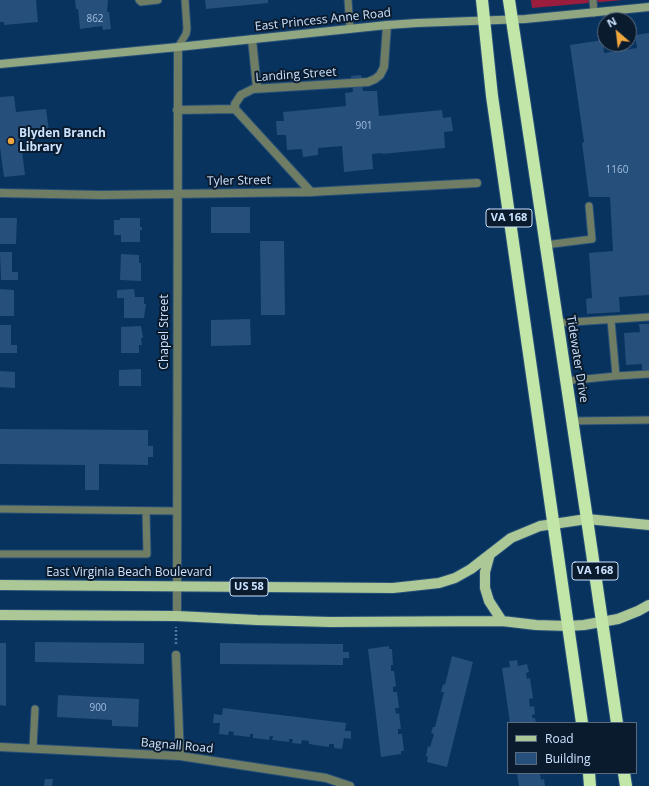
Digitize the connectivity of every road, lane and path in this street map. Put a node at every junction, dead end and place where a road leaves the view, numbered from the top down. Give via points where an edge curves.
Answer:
1 (139, 0) edge
2 (158, 0) edge
3 (185, 0) edge
4 (348, 0) edge
5 (482, 0) edge
6 (509, 0) edge
7 (593, 0) edge
8 (649, 7) edge
9 (594, 13) junction
10 (511, 20) junction
11 (484, 21) junction
12 (387, 25) junction
13 (350, 29) junction
14 (252, 39) junction
15 (178, 47) junction
16 (0, 64) edge
17 (258, 88) junction
18 (235, 109) junction
19 (178, 110) junction
20 (477, 183) dead end
21 (311, 192) junction
22 (0, 193) edge
23 (177, 194) junction
24 (589, 206) dead end
25 (545, 245) junction
26 (649, 317) edge
27 (611, 320) junction
28 (557, 323) junction
29 (649, 374) edge
30 (616, 376) junction
31 (566, 381) junction
32 (649, 420) edge
33 (572, 421) junction
34 (0, 509) edge
35 (146, 511) junction
36 (176, 512) junction
37 (587, 519) junction
38 (553, 523) junction
39 (645, 525) edge
40 (649, 533) edge
41 (0, 554) edge
42 (490, 554) junction
43 (0, 585) edge
44 (177, 586) junction
45 (649, 605) edge
46 (0, 615) edge
47 (177, 616) junction
48 (502, 621) junction
49 (602, 623) junction
50 (568, 626) junction
51 (176, 655) joint
52 (35, 709) dead end
53 (582, 722) edge
54 (617, 722) edge
55 (0, 747) edge
56 (33, 748) junction
57 (180, 756) junction
58 (588, 774) edge
59 (624, 774) edge
60 (350, 786) edge
61 (590, 786) edge
62 (626, 786) edge

1 - 2 lane
3 - 15 lane via 187,29
4 - 13 lane
5 - 11 highway, VA 168
6 - 10 highway, Tidewater Drive / VA 168
7 - 9 lane
8 - 9 main road, East Princess Anne Road
9 - 10 main road, East Princess Anne Road
10 - 11 main road, East Princess Anne Road
10 - 25 highway, Tidewater Drive / VA 168
11 - 12 main road, East Princess Anne Road
11 - 38 highway, VA 168 via 492,96
12 - 13 main road, East Princess Anne Road
12 - 17 street, Landing Street via 384,67 375,79 368,82
13 - 14 main road, East Princess Anne Road
14 - 15 main road, East Princess Anne Road
14 - 17 street
15 - 16 main road, East Princess Anne Road
15 - 19 street, Chapel Street
17 - 18 street, Landing Street via 241,95
18 - 19 street
18 - 21 street
19 - 23 street, Chapel Street
20 - 21 street, Tyler Street
21 - 23 street, Tyler Street
22 - 23 street, Tyler Street
23 - 36 street, Chapel Street
24 - 25 lane via 592,239
25 - 28 highway, Tidewater Drive / VA 168
26 - 27 lane
27 - 28 lane
27 - 30 lane
28 - 31 highway, Tidewater Drive / VA 168
29 - 30 lane
30 - 31 lane
31 - 33 highway, Tidewater Drive / VA 168
32 - 33 lane
33 - 37 highway, Tidewater Drive / VA 168
34 - 35 lane
35 - 36 lane
35 - 41 lane via 147,554
36 - 44 street, Chapel Street
37 - 38 main road, East Virginia Beach Boulevard / US 58
37 - 39 main road, East Virginia Beach Boulevard / US 58
37 - 49 highway, Tidewater Drive / VA 168
38 - 42 main road, East Virginia Beach Boulevard / US 58 via 523,532
38 - 50 highway, VA 168
39 - 40 main road
42 - 44 main road, East Virginia Beach Boulevard / US 58 via 455,578 439,583 393,588
42 - 48 main road via 484,588
43 - 44 main road, East Virginia Beach Boulevard / US 58
44 - 47 street, Chapel Street
45 - 49 main road via 630,615
46 - 47 main road
47 - 48 main road via 322,622
47 - 51 path
48 - 50 main road
49 - 50 main road
49 - 54 highway, Tidewater Drive / VA 168
50 - 53 highway, VA 168
51 - 57 street
52 - 56 lane
55 - 56 street, Bagnall Road
56 - 57 street, Bagnall Road
57 - 60 street, Bagnall Road via 326,778
58 - 61 highway
59 - 62 highway

